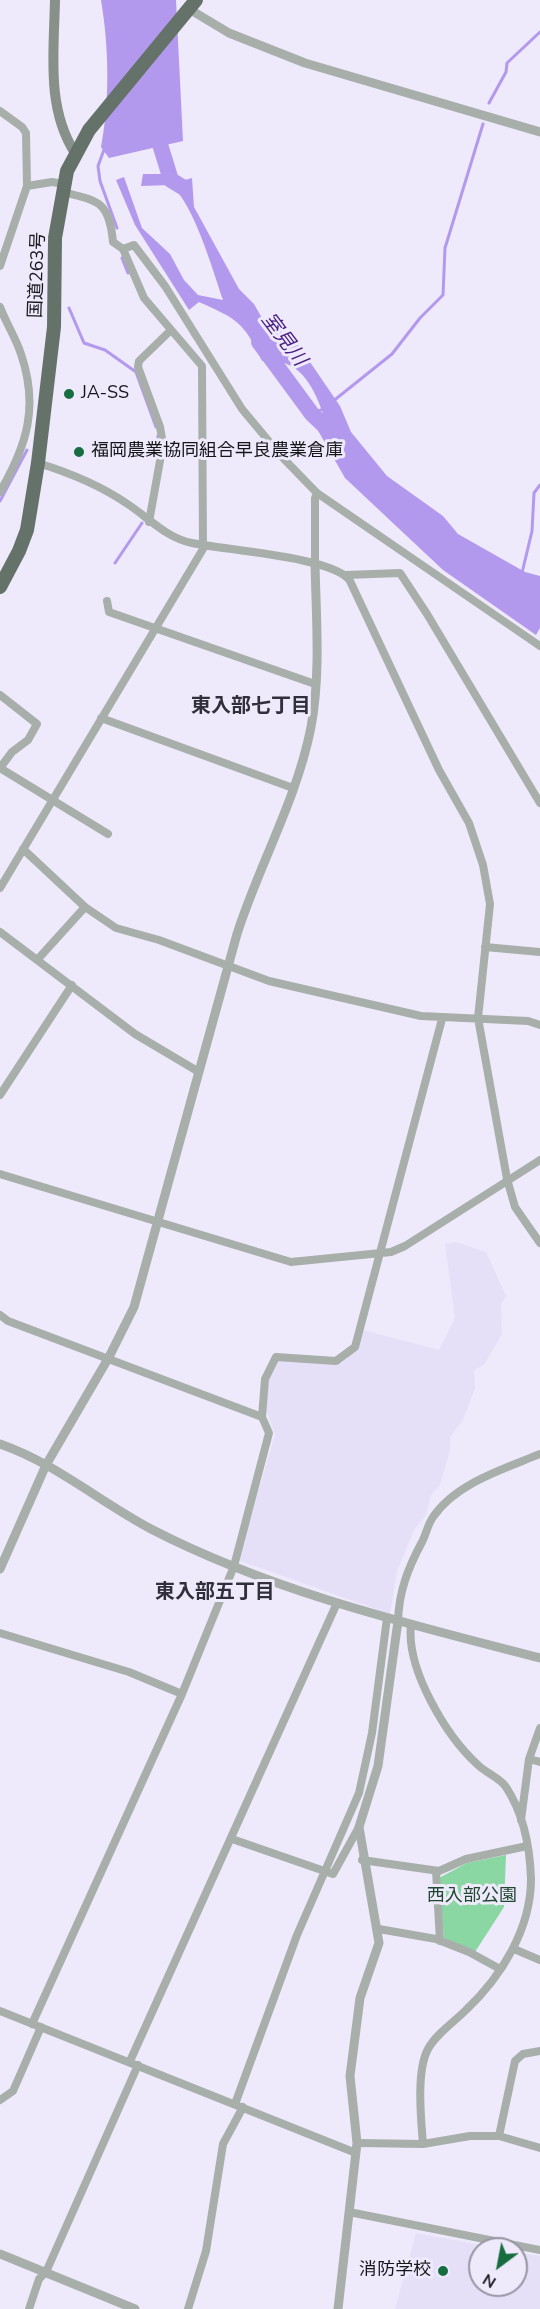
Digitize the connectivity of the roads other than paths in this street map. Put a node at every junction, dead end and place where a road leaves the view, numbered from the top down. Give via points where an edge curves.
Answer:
1 (55, 0) edge
2 (188, 7) edge
3 (0, 111) edge
4 (540, 132) edge
5 (75, 153) junction
6 (27, 186) junction
7 (63, 188) junction
8 (123, 249) junction
9 (0, 266) edge
10 (0, 307) edge
11 (171, 330) junction
12 (32, 457) junction
13 (0, 492) edge
14 (317, 493) junction
15 (149, 522) junction
16 (202, 545) junction
17 (315, 563) junction
18 (346, 575) junction
19 (0, 587) edge
20 (107, 601) dead end
21 (155, 628) junction
22 (540, 646) edge
23 (315, 684) junction
24 (0, 695) edge
25 (101, 718) junction
26 (0, 768) edge
27 (293, 788) junction
28 (52, 800) junction
29 (540, 803) edge
30 (108, 834) dead end
31 (23, 849) junction
32 (0, 888) edge
33 (85, 907) junction
34 (0, 932) edge
35 (485, 947) junction
36 (540, 952) edge
37 (38, 959) junction
38 (227, 966) junction
39 (72, 985) junction
40 (478, 1018) junction
41 (442, 1019) junction
42 (540, 1025) edge
43 (199, 1072) junction
44 (0, 1094) edge
45 (540, 1160) edge
46 (0, 1174) edge
47 (507, 1179) junction
48 (159, 1223) junction
49 (540, 1243) edge
50 (378, 1255) junction
51 (0, 1315) edge
52 (109, 1358) junction
53 (262, 1417) junction
54 (0, 1444) edge
55 (540, 1454) edge
56 (46, 1465) junction
57 (234, 1566) junction
58 (0, 1569) edge
59 (337, 1603) junction
60 (387, 1618) junction
61 (398, 1621) junction
62 (411, 1624) junction
63 (0, 1633) edge
64 (540, 1658) edge
65 (182, 1694) junction
66 (540, 1728) edge
67 (529, 1759) junction
68 (540, 1762) edge
69 (521, 1820) junction
70 (358, 1827) junction
71 (232, 1839) junction
72 (527, 1846) junction
73 (362, 1860) junction
74 (436, 1871) junction
75 (326, 1872) junction
76 (379, 1929) junction
77 (440, 1941) junction
78 (514, 1949) junction
79 (540, 1960) edge
80 (500, 1969) junction
81 (0, 2011) edge
82 (32, 2024) junction
83 (41, 2027) junction
84 (540, 2052) edge
85 (129, 2061) junction
86 (138, 2065) junction
87 (0, 2100) edge
88 (239, 2105) junction
89 (499, 2136) junction
90 (423, 2144) junction
91 (356, 2148) junction
92 (540, 2148) edge
93 (349, 2212) junction
94 (540, 2250) edge
95 (0, 2254) edge
96 (46, 2272) junction
97 (29, 2309) edge
98 (135, 2309) edge
99 (188, 2309) edge
100 (338, 2309) edge

1 - 5 main road via 57,116
2 - 4 street via 247,41 305,63
2 - 5 highway, 国道263号 via 89,130
3 - 6 street via 26,133
5 - 7 highway, 国道263号
6 - 7 street via 52,182
6 - 9 street
7 - 8 street via 105,208 112,242
7 - 12 highway, 国道263号 via 56,238 49,383
8 - 11 street via 144,298
8 - 14 street via 134,245 165,286 242,409
10 - 12 street via 22,355 30,388
11 - 15 street via 138,367 163,444
11 - 16 street via 202,366
12 - 13 street
12 - 15 street via 111,494
12 - 19 highway, 国道263号 via 27,530
14 - 17 street
14 - 22 street
15 - 16 street via 173,537
16 - 17 street
16 - 21 street
17 - 18 street
17 - 23 street
18 - 29 street via 400,573
18 - 35 street via 475,838 490,891
20 - 21 street via 109,612
21 - 23 street
21 - 25 street
23 - 27 street via 311,726
24 - 26 street via 37,724 28,740
25 - 27 street
25 - 28 street
26 - 28 street
27 - 38 street via 250,892
28 - 30 street
28 - 31 street
31 - 32 street
31 - 33 street
33 - 37 street
33 - 38 street via 116,928
34 - 37 street
35 - 36 street
35 - 40 street
37 - 39 street
38 - 41 street via 268,981
38 - 43 street
39 - 43 street via 135,1034
39 - 44 street
40 - 41 street
40 - 42 street
40 - 47 street
41 - 50 street
43 - 48 street
45 - 47 street
46 - 48 street
47 - 49 street via 515,1207
47 - 50 street via 405,1246
48 - 50 street via 291,1262
48 - 52 street via 134,1307
50 - 53 street via 355,1347 336,1360 276,1357 265,1379
51 - 52 street
52 - 53 street
52 - 56 street
53 - 57 street via 269,1433
54 - 56 street
55 - 61 street via 477,1482 432,1518 408,1568 399,1598
56 - 57 street via 151,1529
56 - 58 street
57 - 59 street
57 - 65 street
59 - 60 street
59 - 71 street
60 - 61 street
60 - 75 street via 365,1772
61 - 62 street
61 - 70 street via 378,1766
62 - 64 street
62 - 69 street via 413,1651 426,1693 477,1765 505,1785
63 - 65 street via 129,1672
65 - 82 street
66 - 67 street
67 - 68 street
67 - 69 street
69 - 72 street
70 - 73 street
70 - 75 street via 333,1874
71 - 75 street
71 - 85 street
72 - 74 street via 466,1859
72 - 78 street via 531,1880 528,1905
73 - 74 street
73 - 76 street
74 - 77 street
75 - 88 street via 297,1935
76 - 77 street
76 - 91 street via 376,1956 360,1998 350,2076
77 - 80 street
78 - 79 street
78 - 80 street
80 - 90 street via 485,1991 427,2050 419,2093
81 - 82 street
82 - 83 street
83 - 85 street
83 - 87 street via 13,2091
84 - 89 street via 523,2054 515,2061
85 - 86 street
86 - 88 street
86 - 96 street
88 - 91 street
88 - 99 street via 223,2144 206,2251
89 - 90 street via 470,2136
89 - 92 street
90 - 91 street
91 - 93 street
93 - 94 street
93 - 100 street
95 - 96 street
96 - 97 street via 39,2279
96 - 98 street

